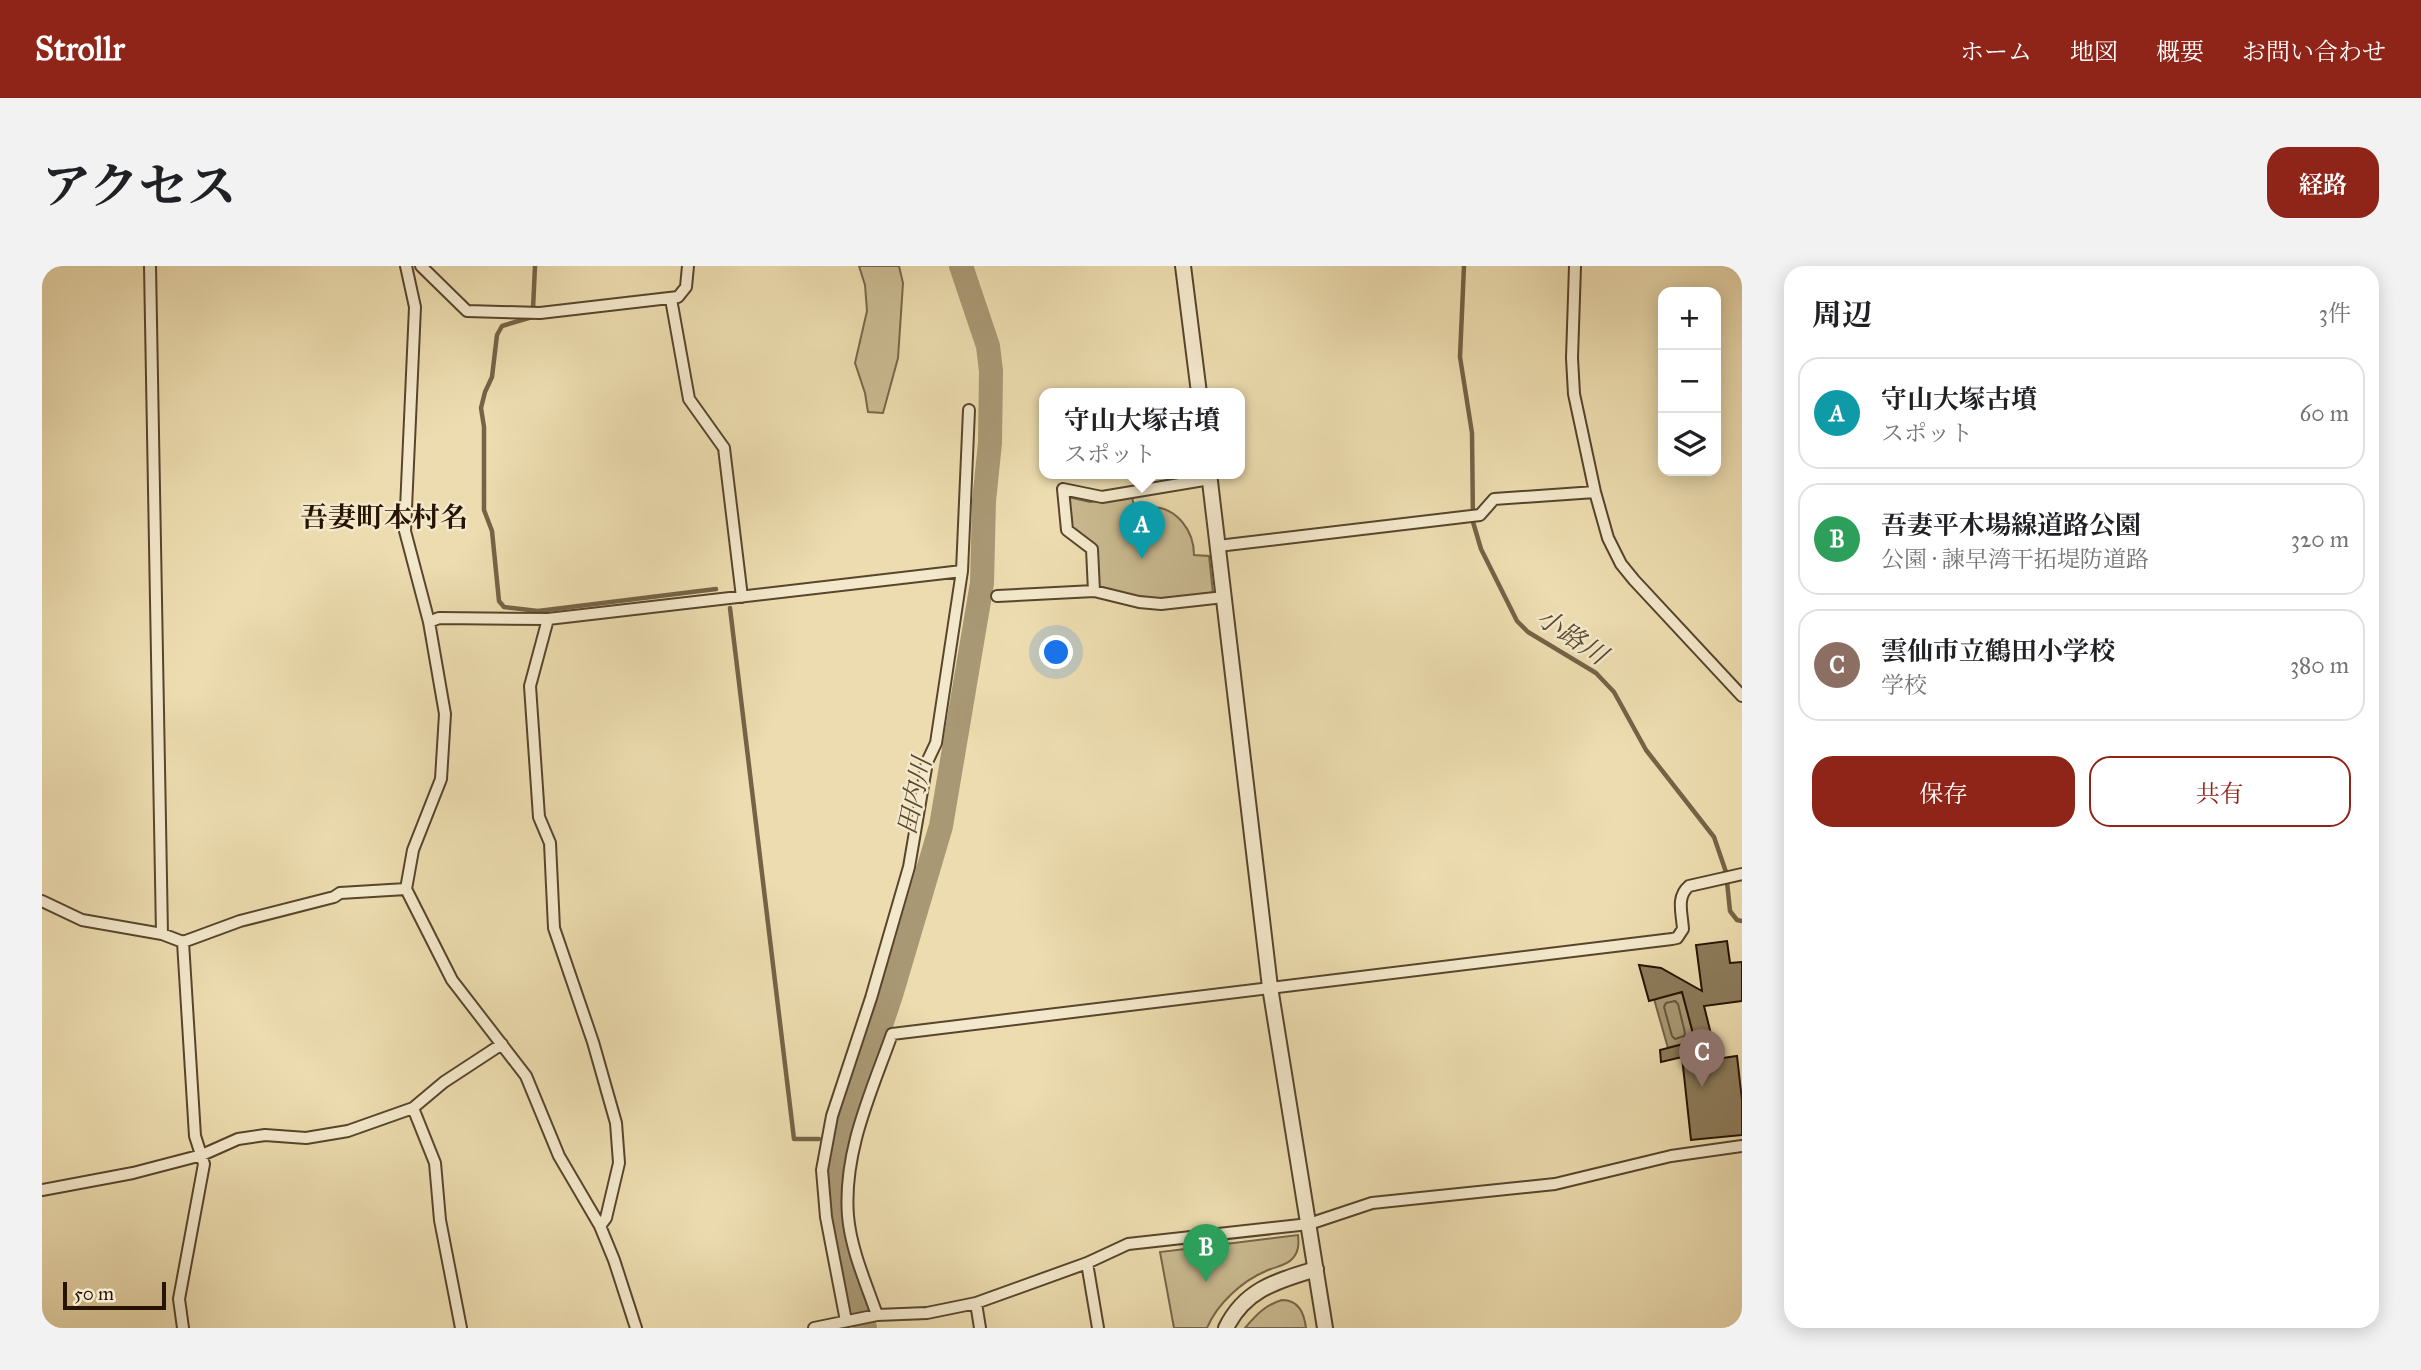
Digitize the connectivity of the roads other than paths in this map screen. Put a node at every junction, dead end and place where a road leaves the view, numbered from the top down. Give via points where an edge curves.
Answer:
1 (150, 266) edge
2 (406, 266) edge
3 (421, 266) edge
4 (688, 266) edge
5 (1183, 266) edge
6 (1575, 266) edge
7 (671, 299) junction
8 (1198, 388) edge
9 (969, 410) dead end
10 (1193, 479) edge
11 (1209, 479) edge
12 (1595, 492) junction
13 (1218, 546) junction
14 (962, 571) junction
15 (1094, 590) junction
16 (997, 596) dead end
17 (742, 597) junction
18 (1224, 597) junction
19 (548, 619) junction
20 (429, 622) junction
21 (1742, 696) edge
22 (1732, 876) edge
23 (406, 889) junction
24 (42, 901) edge
25 (162, 934) junction
26 (183, 942) junction
27 (1270, 988) junction
28 (502, 1044) junction
29 (413, 1108) junction
30 (1742, 1146) edge
31 (202, 1155) junction
32 (42, 1190) edge
33 (1309, 1224) junction
34 (600, 1226) junction
35 (1087, 1263) junction
36 (1316, 1269) junction
37 (976, 1303) junction
38 (874, 1315) junction
39 (849, 1320) junction
40 (183, 1328) edge
41 (461, 1328) edge
42 (636, 1328) edge
43 (814, 1328) edge
44 (980, 1328) edge
45 (1098, 1328) edge
46 (1226, 1328) edge
47 (1325, 1328) edge

1 - 25 street
2 - 20 street via 415,307 405,531
3 - 7 street via 472,313 540,313
4 - 7 street via 687,287
5 - 8 street
6 - 12 street via 1574,394
7 - 17 street via 690,398 724,447
9 - 14 street
10 - 15 street via 1102,496 1062,489 1067,530 1092,549
11 - 13 street
12 - 13 street via 1494,499 1480,515
12 - 21 street via 1621,564
13 - 18 street
14 - 17 street
14 - 39 street via 936,743 927,762 909,867 832,1116 822,1170 826,1217
15 - 16 street
15 - 18 street via 1161,604
17 - 19 street
18 - 27 street
19 - 20 street via 439,618
19 - 34 street via 530,686 539,817 550,842 554,928 616,1123 619,1163
20 - 23 street via 445,714 441,779 413,850
22 - 27 street via 1685,889 1680,899 1683,929 1672,939
23 - 26 street via 340,893
23 - 28 street via 452,980
24 - 25 street via 82,920
25 - 26 street
26 - 31 street via 195,1136
27 - 33 street
27 - 38 street via 892,1034 852,1147 849,1179 848,1217
28 - 29 street
28 - 34 street via 526,1076 559,1156
29 - 31 street via 348,1131 306,1138 265,1135 238,1139
29 - 41 street via 435,1163 440,1220
30 - 33 street via 1671,1156 1555,1184 1372,1203
31 - 32 street
31 - 40 street via 179,1298
33 - 35 street via 1128,1244
33 - 36 street
34 - 42 street
35 - 37 street
35 - 45 street
36 - 46 street via 1259,1290
36 - 47 street
37 - 38 street via 927,1313
37 - 44 street
38 - 39 street
39 - 43 street

